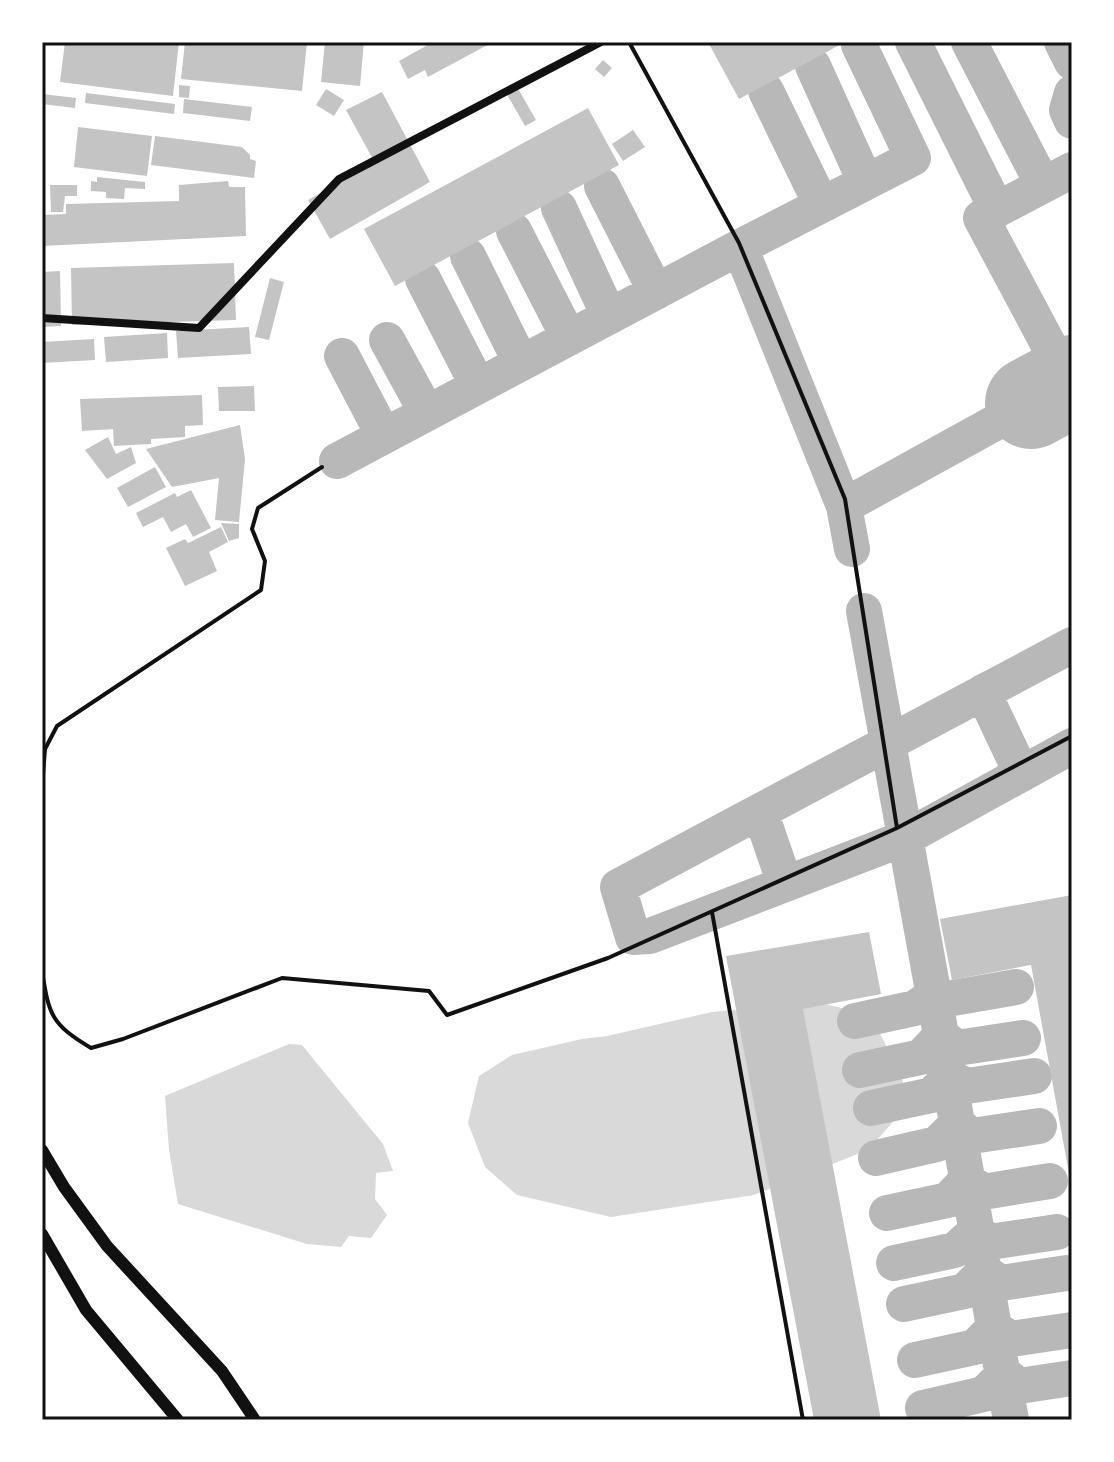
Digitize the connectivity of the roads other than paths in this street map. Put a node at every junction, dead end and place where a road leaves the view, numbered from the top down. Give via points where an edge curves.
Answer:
1 (601, 42) edge
2 (629, 42) edge
3 (42, 318) edge
4 (322, 467) dead end
5 (1072, 736) edge
6 (42, 787) edge
7 (897, 828) junction
8 (712, 912) junction
9 (42, 971) edge
10 (42, 1150) edge
11 (42, 1234) edge
12 (178, 1420) edge
13 (255, 1420) edge
14 (803, 1420) edge

1 - 3 street via 339,179 199,328
2 - 7 lane via 739,243 845,499
4 - 6 lane via 258,508 252,529 265,561 261,590 57,726 45,749
5 - 7 lane
7 - 8 lane
8 - 9 lane via 608,958 447,1015 429,991 282,978 91,1048 69,1035 49,1010
8 - 14 lane
10 - 13 main road via 107,1246 222,1371
11 - 12 main road via 86,1310

